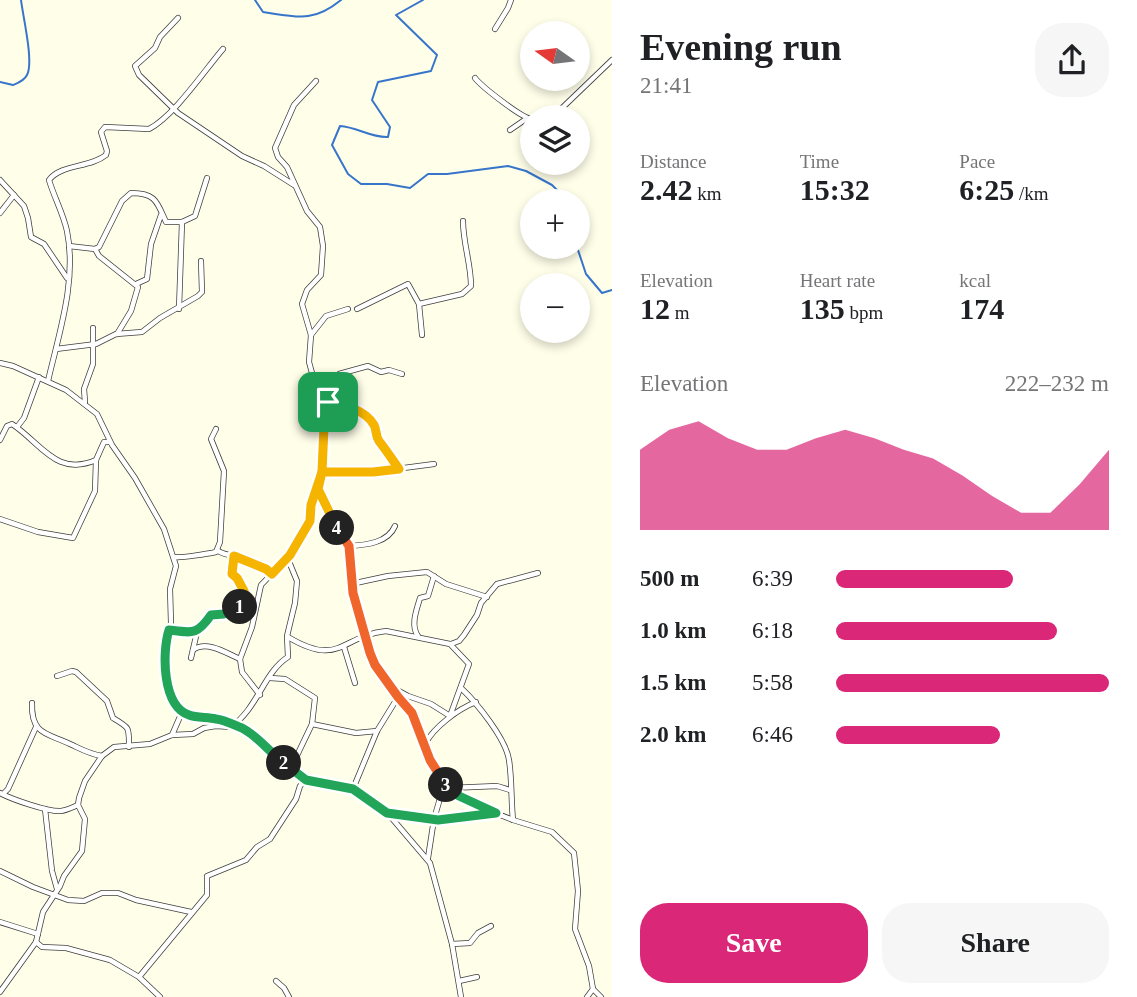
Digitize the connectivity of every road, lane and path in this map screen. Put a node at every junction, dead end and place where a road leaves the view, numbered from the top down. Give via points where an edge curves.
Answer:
1 (511, 0) edge
2 (178, 18) dead end
3 (495, 29) dead end
4 (223, 49) dead end
5 (612, 60) edge
6 (475, 78) dead end
7 (316, 81) dead end
8 (565, 105) edge
9 (173, 109) junction
10 (520, 113) edge
11 (520, 124) edge
12 (510, 130) dead end
13 (208, 178) dead end
14 (0, 180) edge
15 (295, 185) junction
16 (14, 195) junction
17 (162, 211) junction
18 (0, 213) edge
19 (182, 222) junction
20 (463, 222) dead end
21 (69, 246) junction
22 (95, 249) junction
23 (201, 261) dead end
24 (68, 278) junction
25 (136, 284) junction
26 (419, 304) junction
27 (179, 309) junction
28 (348, 309) dead end
29 (357, 309) dead end
30 (93, 328) dead end
31 (116, 334) junction
32 (311, 335) junction
33 (422, 335) dead end
34 (93, 345) junction
35 (56, 349) junction
36 (0, 363) edge
37 (402, 374) dead end
38 (38, 377) junction
39 (48, 382) junction
40 (315, 384) junction
41 (328, 402) junction
42 (85, 403) junction
43 (17, 428) junction
44 (216, 429) dead end
45 (0, 440) edge
46 (108, 442) junction
47 (96, 460) junction
48 (434, 464) dead end
49 (399, 469) junction
50 (322, 472) junction
51 (318, 489) junction
52 (0, 519) edge
53 (395, 526) dead end
54 (349, 546) junction
55 (217, 550) junction
56 (234, 556) junction
57 (174, 557) junction
58 (287, 562) junction
59 (538, 573) dead end
60 (272, 574) junction
61 (434, 576) junction
62 (351, 584) junction
63 (488, 597) junction
64 (169, 630) junction
65 (197, 632) junction
66 (287, 636) junction
67 (365, 637) junction
68 (420, 637) junction
69 (450, 644) junction
70 (345, 647) junction
71 (193, 650) junction
72 (191, 658) dead end
73 (240, 659) junction
74 (57, 676) dead end
75 (270, 678) junction
76 (355, 683) dead end
77 (392, 686) junction
78 (461, 688) junction
79 (260, 695) junction
80 (398, 697) junction
81 (477, 702) junction
82 (32, 703) dead end
83 (182, 712) junction
84 (451, 716) junction
85 (312, 724) junction
86 (234, 726) junction
87 (36, 727) junction
88 (377, 731) junction
89 (172, 735) junction
90 (425, 745) junction
91 (129, 747) junction
92 (102, 756) junction
93 (291, 768) junction
94 (441, 778) junction
95 (306, 780) junction
96 (449, 788) junction
97 (353, 789) junction
98 (511, 790) junction
99 (1, 793) edge
100 (442, 793) junction
101 (78, 805) junction
102 (45, 809) junction
103 (387, 813) junction
104 (496, 813) junction
105 (434, 819) junction
106 (513, 821) junction
107 (428, 859) junction
108 (0, 871) edge
109 (58, 890) junction
110 (54, 895) junction
111 (191, 912) junction
112 (0, 922) edge
113 (491, 926) dead end
114 (38, 934) junction
115 (36, 942) junction
116 (452, 944) junction
117 (139, 976) junction
118 (477, 977) dead end
119 (276, 981) dead end
120 (459, 981) junction
121 (593, 989) junction
122 (0, 992) edge
123 (160, 997) edge
124 (289, 997) edge
125 (461, 997) edge
126 (587, 997) edge
127 (597, 997) edge

1 - 3 street
2 - 9 street via 135,66
4 - 9 street
5 - 8 street
6 - 10 street
7 - 15 street via 294,105 275,148
9 - 15 street
9 - 21 street via 149,129 105,127 101,132 107,151 102,159 51,176
11 - 12 street
13 - 19 street via 195,216
14 - 16 street
15 - 32 street via 320,227 323,246 321,275 302,304
16 - 18 street
16 - 24 street via 26,211 31,237 44,244
17 - 19 street via 166,222
17 - 22 street via 149,196 127,196
17 - 25 street via 151,244 147,279
19 - 27 street
20 - 26 street via 471,286 462,294
21 - 22 street
21 - 24 street
22 - 25 street
23 - 27 street via 202,292
24 - 35 street
25 - 31 street via 131,311
26 - 29 street via 405,284
26 - 33 street
27 - 31 street via 142,332
28 - 32 street via 326,316
30 - 34 street
31 - 34 street
32 - 40 street via 309,362
34 - 35 street
34 - 42 street
35 - 39 street
36 - 38 street
37 - 40 street via 368,366
38 - 39 street
38 - 43 street
39 - 42 street
40 - 41 street
41 - 49 street via 364,415
41 - 50 street
42 - 46 street via 97,414
43 - 45 street via 9,424
43 - 47 street via 65,465
44 - 55 street via 211,439 224,471
46 - 47 street
46 - 57 street via 164,528
47 - 52 street via 95,491 73,538
48 - 49 street
49 - 50 street
50 - 51 street
51 - 54 street
51 - 58 street via 310,521
53 - 54 street via 382,539
54 - 62 street
55 - 56 street
55 - 57 street
56 - 60 street
56 - 65 street via 232,574 244,591 241,606 211,615
57 - 64 street
58 - 60 street
58 - 66 street via 297,581
59 - 63 street via 501,582
60 - 73 street via 261,585
61 - 62 street via 417,572
61 - 63 street
61 - 68 street via 415,616
62 - 67 street
63 - 69 street via 464,635
64 - 65 street
64 - 83 street via 164,670
65 - 71 street
66 - 70 street via 310,648 332,651
66 - 75 street via 289,655
67 - 68 street via 386,631
67 - 70 street
67 - 77 street via 375,665
68 - 69 street
69 - 78 street via 469,662
70 - 76 street
71 - 72 street
71 - 73 street via 198,646 217,648
73 - 79 street via 242,672
74 - 91 street via 76,672 107,701 113,719 127,726
75 - 79 street
75 - 85 street via 285,679 315,698
77 - 80 street
77 - 84 street
78 - 81 street
78 - 84 street
79 - 86 street
80 - 88 street
80 - 90 street via 412,713
81 - 84 street
81 - 98 street via 507,752
82 - 87 street
83 - 86 street
83 - 89 street
84 - 90 street
85 - 88 street via 356,733
85 - 93 street
86 - 89 street
86 - 93 street via 251,733
87 - 92 street via 45,735
87 - 99 street via 8,789
88 - 97 street
89 - 91 street
90 - 94 street
91 - 92 street via 114,747
92 - 101 street via 85,781
93 - 95 street
94 - 96 street
94 - 100 street
95 - 97 street
95 - 111 street via 270,839 246,860 207,876 207,895
96 - 98 street via 496,786
96 - 100 street
96 - 104 street
97 - 103 street
98 - 106 street
99 - 102 street
100 - 105 street
101 - 102 street via 62,811
101 - 109 street via 86,819 84,846
102 - 109 street via 51,871
103 - 105 street
103 - 107 street
104 - 105 street
104 - 106 street
105 - 107 street
106 - 121 street via 552,832 574,853 575,929
107 - 116 street
108 - 110 street
109 - 110 street
110 - 111 street via 78,902 118,893
110 - 114 street via 43,912
111 - 117 street
112 - 114 street
113 - 116 street via 470,943
114 - 115 street
115 - 117 street via 110,960
115 - 122 street
116 - 120 street
117 - 123 street
118 - 120 street
119 - 124 street
120 - 125 street
121 - 126 street
121 - 127 street

